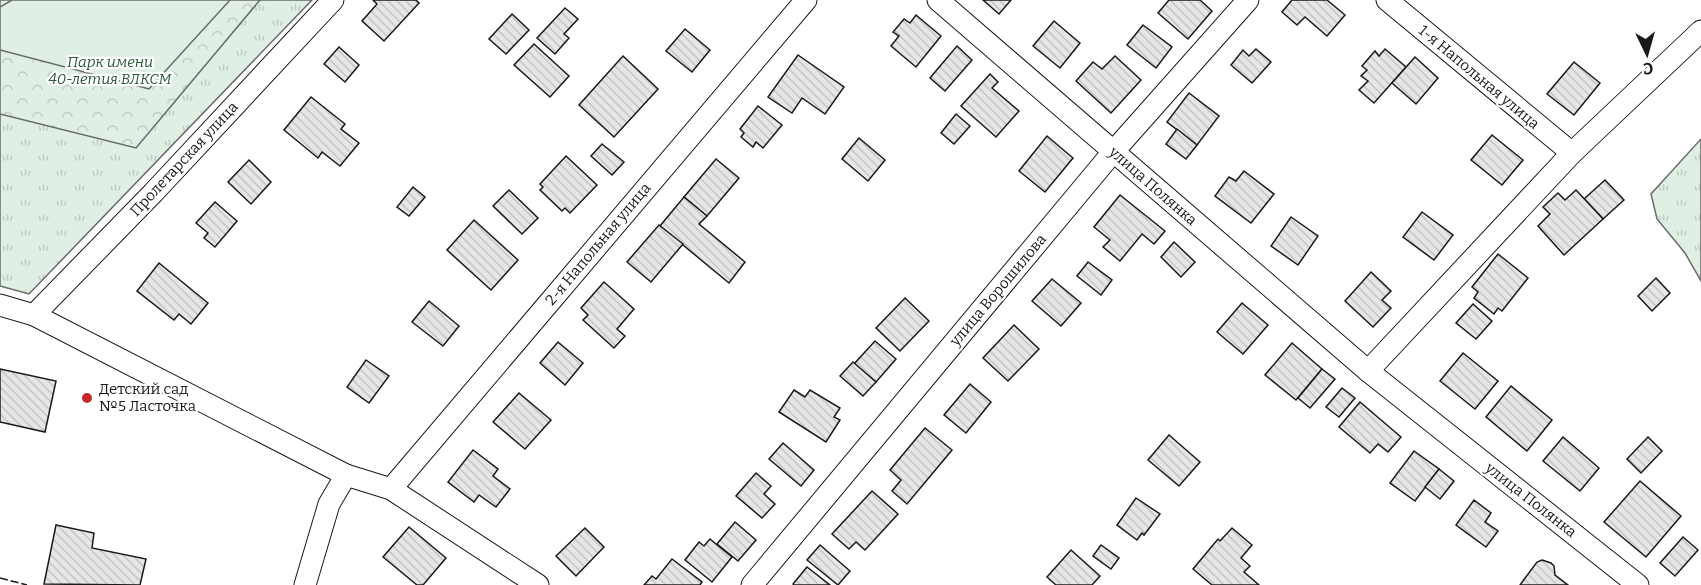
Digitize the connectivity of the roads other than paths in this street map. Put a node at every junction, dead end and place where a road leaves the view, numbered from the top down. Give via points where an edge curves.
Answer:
1 (333, 0) edge
2 (806, 0) edge
3 (938, 0) edge
4 (1248, 0) edge
5 (1387, 0) edge
6 (1701, 31) edge
7 (1113, 152) junction
8 (1572, 153) junction
9 (0, 305) edge
10 (34, 315) junction
11 (1368, 371) junction
12 (346, 475) junction
13 (391, 489) junction
14 (304, 585) edge
15 (538, 585) edge
16 (752, 585) edge
17 (1638, 585) edge

1 - 10 street, Пролетарская улица
2 - 13 street, 2-я Напольная улица
3 - 7 street, улица Полянка
4 - 7 street, улица Ворошилова
5 - 8 street, 1-я Напольная улица
6 - 8 street
7 - 11 street, улица Полянка
7 - 16 street, улица Ворошилова
8 - 11 street
9 - 10 street
10 - 12 street
11 - 17 street, улица Полянка
12 - 13 street
12 - 14 street via 329,504
13 - 15 street

